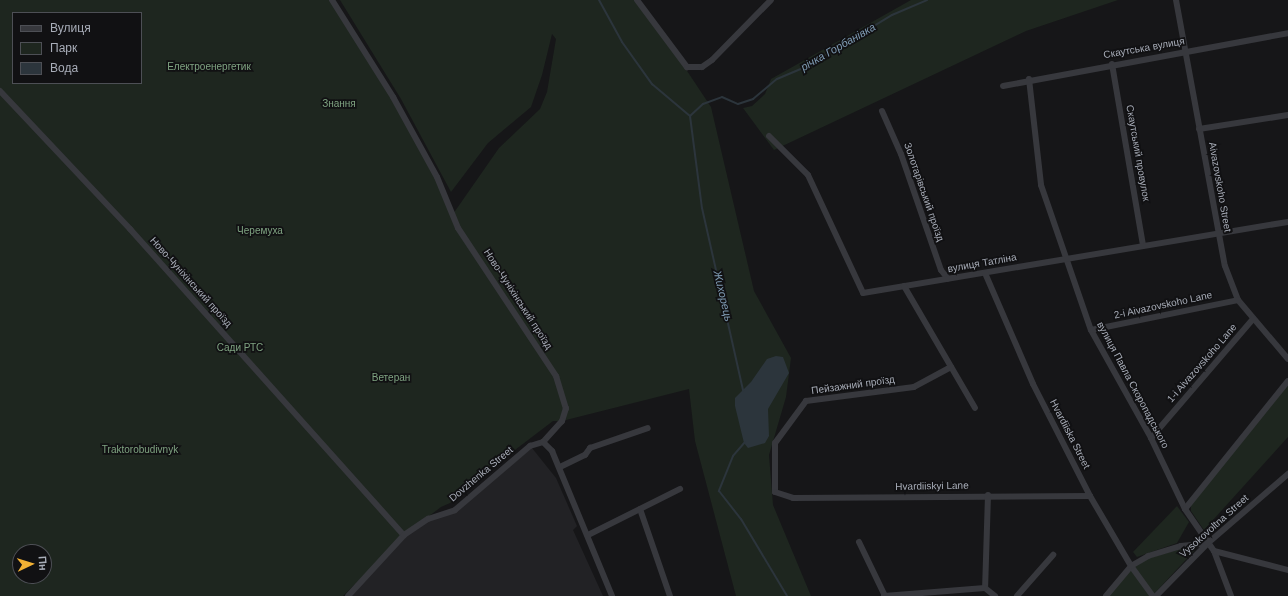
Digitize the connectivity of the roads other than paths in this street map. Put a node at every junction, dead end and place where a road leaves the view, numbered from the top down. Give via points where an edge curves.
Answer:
1 (332, 0) edge
2 (637, 0) edge
3 (771, 0) edge
4 (1176, 0) edge
5 (1288, 33) edge
6 (1183, 51) junction
7 (1112, 64) junction
8 (1029, 79) junction
9 (1003, 86) dead end
10 (0, 91) edge
11 (882, 110) dead end
12 (1288, 115) edge
13 (1199, 129) junction
14 (770, 136) dead end
15 (1288, 222) edge
16 (1218, 233) junction
17 (1143, 245) junction
18 (1066, 257) junction
19 (985, 273) junction
20 (948, 279) junction
21 (904, 286) junction
22 (1238, 300) junction
23 (1253, 319) junction
24 (1091, 330) junction
25 (1288, 358) edge
26 (951, 367) junction
27 (1288, 381) edge
28 (975, 408) dead end
29 (648, 428) dead end
30 (1151, 438) junction
31 (543, 442) junction
32 (560, 467) junction
33 (1288, 474) edge
34 (680, 489) dead end
35 (776, 492) joint
36 (988, 495) junction
37 (1090, 496) junction
38 (640, 509) junction
39 (1185, 509) junction
40 (404, 535) junction
41 (588, 535) junction
42 (859, 542) dead end
43 (1208, 543) junction
44 (1214, 551) junction
45 (1053, 555) dead end
46 (1131, 566) junction
47 (1288, 570) edge
48 (985, 588) junction
49 (348, 596) edge
50 (612, 596) edge
51 (670, 596) edge
52 (885, 596) edge
53 (994, 596) edge
54 (1017, 596) edge
55 (1106, 596) edge
56 (1153, 596) edge
57 (1156, 596) edge
58 (1231, 596) edge

1 - 31 street, Ново-Чуніхінський проїзд via 393,97 437,177 458,228 556,376 566,408 562,421
2 - 3 street via 687,67 702,67 712,60
4 - 6 street, Aivazovskoho Street
5 - 6 street, Скаутська вулиця
6 - 7 street, Скаутська вулиця
6 - 13 street, Aivazovskoho Street
7 - 8 street, Скаутська вулиця
7 - 17 street, Скаутський провулок
8 - 9 street, Скаутська вулиця
8 - 18 street, вулиця Павла Скоропадського via 1041,184
10 - 40 street, Ново-Чуніхінський проїзд via 130,229
11 - 20 street, Золотарівський проїзд via 901,154 941,270
12 - 13 street
13 - 16 street, Aivazovskoho Street
14 - 21 street, вулиця Татліна via 808,175 863,293
15 - 16 street, вулиця Татліна
16 - 17 street, вулиця Татліна
16 - 22 street, Aivazovskoho Street via 1225,266
17 - 18 street, вулиця Татліна
18 - 19 street, вулиця Татліна
18 - 24 street, вулиця Павла Скоропадського
19 - 20 street, вулиця Татліна
19 - 37 street, Hvardiiska Street via 1033,384
20 - 21 street, вулиця Татліна
21 - 26 street
22 - 23 street, Aivazovskoho Street
22 - 24 street, 2-i Aivazovskoho Lane
23 - 25 street, Aivazovskoho Street
23 - 30 street, 1-i Aivazovskoho Lane
24 - 30 street, вулиця Павла Скоропадського
26 - 28 street
26 - 35 street, Пейзажний проїзд via 914,387 806,401 775,443
27 - 39 street
29 - 32 street via 590,448 585,455
30 - 39 street, вулиця Павла Скоропадського
31 - 32 street via 552,451
31 - 40 street, Dovzhenka Street via 530,446 455,510 428,519
32 - 41 street
33 - 43 street, Vysokovoltna Street
34 - 38 street
35 - 36 street, Hvardiiskyi Lane via 793,498
36 - 37 street, Hvardiiskyi Lane
36 - 48 street
37 - 46 street, Hvardiiska Street
38 - 41 street
38 - 51 street
39 - 43 street, вулиця Павла Скоропадського
40 - 49 street
41 - 50 street
42 - 52 street
43 - 44 street, вулиця Павла Скоропадського
43 - 46 street via 1168,550 1148,556
43 - 57 street, Vysokovoltna Street
44 - 47 street
44 - 58 street, вулиця Павла Скоропадського
45 - 54 street
46 - 55 street
46 - 56 street, Hvardiiska Street
48 - 52 street
48 - 53 street

